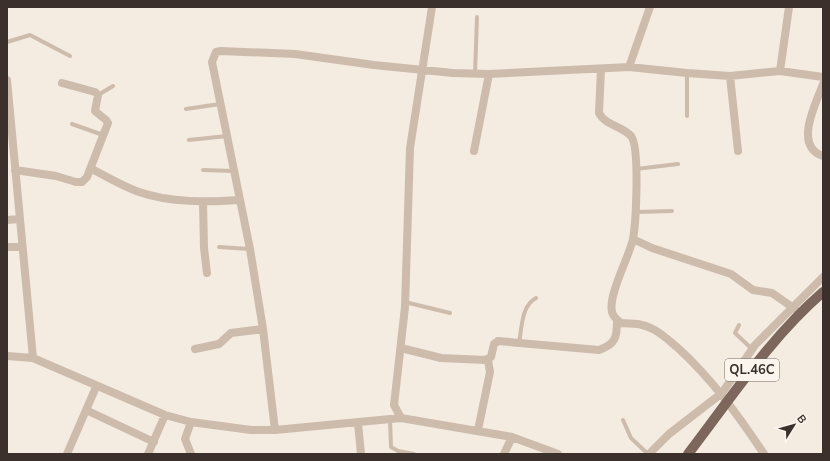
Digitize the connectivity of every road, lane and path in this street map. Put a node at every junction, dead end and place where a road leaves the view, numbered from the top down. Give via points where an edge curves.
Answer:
1 (432, 7) edge
2 (650, 7) edge
3 (789, 7) edge
4 (477, 17) dead end
5 (7, 42) edge
6 (70, 56) dead end
7 (629, 67) junction
8 (601, 69) junction
9 (423, 70) junction
10 (780, 71) junction
11 (687, 73) junction
12 (475, 74) junction
13 (489, 74) junction
14 (730, 76) junction
15 (823, 77) edge
16 (7, 80) edge
17 (62, 82) dead end
18 (823, 84) edge
19 (113, 86) dead end
20 (98, 95) junction
21 (220, 104) junction
22 (186, 109) dead end
23 (8, 110) edge
24 (687, 116) dead end
25 (72, 124) dead end
26 (103, 135) junction
27 (226, 136) junction
28 (189, 140) dead end
29 (738, 151) dead end
30 (474, 152) dead end
31 (823, 156) edge
32 (678, 164) dead end
33 (92, 169) junction
34 (636, 169) junction
35 (15, 170) junction
36 (203, 170) dead end
37 (233, 171) junction
38 (240, 200) junction
39 (203, 202) junction
40 (672, 211) dead end
41 (635, 212) junction
42 (7, 220) edge
43 (20, 220) junction
44 (633, 239) junction
45 (7, 247) edge
46 (22, 247) junction
47 (219, 247) dead end
48 (250, 249) junction
49 (207, 273) dead end
50 (823, 277) edge
51 (823, 292) edge
52 (536, 298) dead end
53 (405, 302) junction
54 (796, 310) junction
55 (450, 313) dead end
56 (617, 320) junction
57 (739, 325) dead end
58 (263, 329) junction
59 (519, 344) junction
60 (401, 348) junction
61 (195, 349) dead end
62 (752, 349) junction
63 (7, 356) edge
64 (33, 358) junction
65 (488, 360) junction
66 (96, 387) junction
67 (722, 393) junction
68 (728, 402) junction
69 (86, 410) junction
70 (166, 415) junction
71 (400, 418) junction
72 (390, 419) junction
73 (623, 420) dead end
74 (191, 422) junction
75 (358, 423) junction
76 (275, 430) junction
77 (478, 430) junction
78 (512, 437) junction
79 (154, 442) junction
80 (67, 454) edge
81 (148, 454) edge
82 (192, 454) edge
83 (361, 454) edge
84 (414, 454) edge
85 (504, 454) edge
86 (558, 454) edge
87 (648, 454) edge
88 (688, 454) edge
89 (764, 454) edge

1 - 9 street
2 - 7 street
3 - 10 street
4 - 12 lane
5 - 6 lane via 30,35
7 - 8 street
7 - 11 street
8 - 13 street
8 - 34 street via 599,113 604,120 627,132 634,140
9 - 12 street
9 - 21 street via 295,54 221,50 215,54 212,62
9 - 53 street via 410,148
10 - 14 street
10 - 15 street
11 - 14 street
11 - 24 lane
12 - 13 street
13 - 30 street
14 - 29 street
16 - 23 street
17 - 20 street via 93,91
18 - 31 street via 808,134 812,150
19 - 20 lane
20 - 26 street via 96,111 108,123
21 - 22 lane
21 - 27 street
23 - 35 street
25 - 26 lane
26 - 33 street
27 - 28 lane
27 - 37 street
32 - 34 lane
33 - 35 street via 85,180 78,183 56,176
33 - 39 street via 139,192
34 - 41 street
35 - 43 street
36 - 37 lane
37 - 38 street
38 - 39 street
38 - 48 street
39 - 49 street
40 - 41 lane
41 - 44 street
42 - 43 street
43 - 46 street
44 - 54 street via 652,248 731,274 753,290 772,293
44 - 56 street via 612,304 612,311
45 - 46 street
46 - 64 street
47 - 48 lane
48 - 58 street
50 - 54 street
51 - 54 main road, QL.46C
52 - 59 lane via 529,302 525,311
53 - 55 lane
53 - 60 street
54 - 62 street
54 - 68 main road, QL.46C
56 - 59 street via 615,339 599,350
56 - 67 street via 621,323 641,324 660,333
57 - 62 lane via 735,333
58 - 61 street via 231,333 219,344
58 - 76 street
59 - 65 street via 496,342
60 - 65 street via 441,358
60 - 71 street via 394,405
62 - 67 street
63 - 64 street
64 - 66 street
65 - 77 street via 490,372
66 - 69 street
66 - 70 street
67 - 68 street
67 - 87 street via 669,434
68 - 88 main road, QL.46C
68 - 89 street
69 - 79 street
69 - 80 street
70 - 74 street
70 - 79 street
71 - 72 street
71 - 77 street
72 - 75 street
72 - 84 lane via 391,447
73 - 87 lane via 631,438
74 - 76 street via 245,430
74 - 82 street via 185,438
75 - 76 street
75 - 83 street
77 - 78 street
78 - 85 street
78 - 86 street
79 - 81 street

